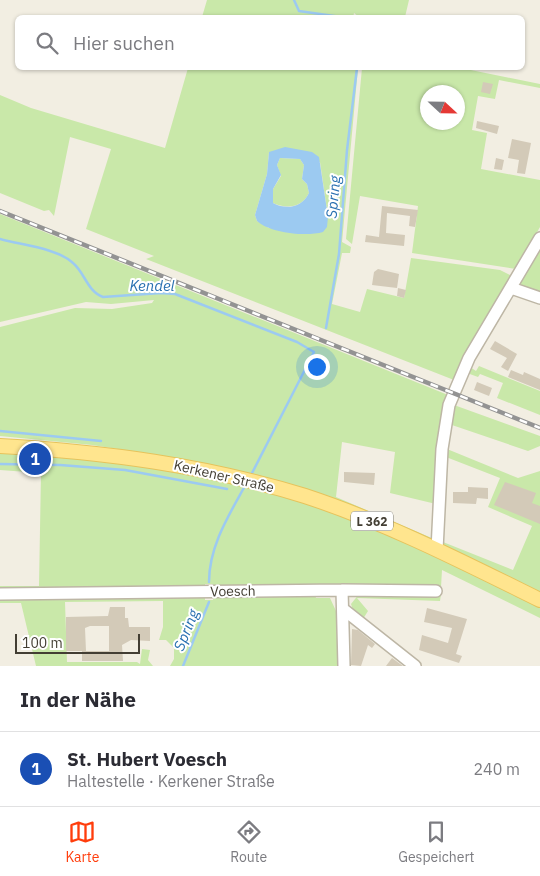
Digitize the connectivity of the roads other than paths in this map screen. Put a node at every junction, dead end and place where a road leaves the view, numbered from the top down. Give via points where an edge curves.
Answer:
1 (540, 238) edge
2 (511, 288) junction
3 (540, 298) edge
4 (0, 446) edge
5 (437, 550) junction
6 (342, 590) junction
7 (436, 591) dead end
8 (0, 594) edge
9 (540, 600) edge
10 (343, 609) junction
11 (344, 666) edge
12 (415, 666) edge

1 - 2 street
2 - 3 street
2 - 5 street via 465,366 447,413
4 - 5 main road, Kerkener Straße / L 362 via 140,458 248,480 331,506
5 - 9 main road, L 362
6 - 7 street, Voesch
6 - 8 street, Voesch
6 - 10 street
10 - 11 street
10 - 12 street

